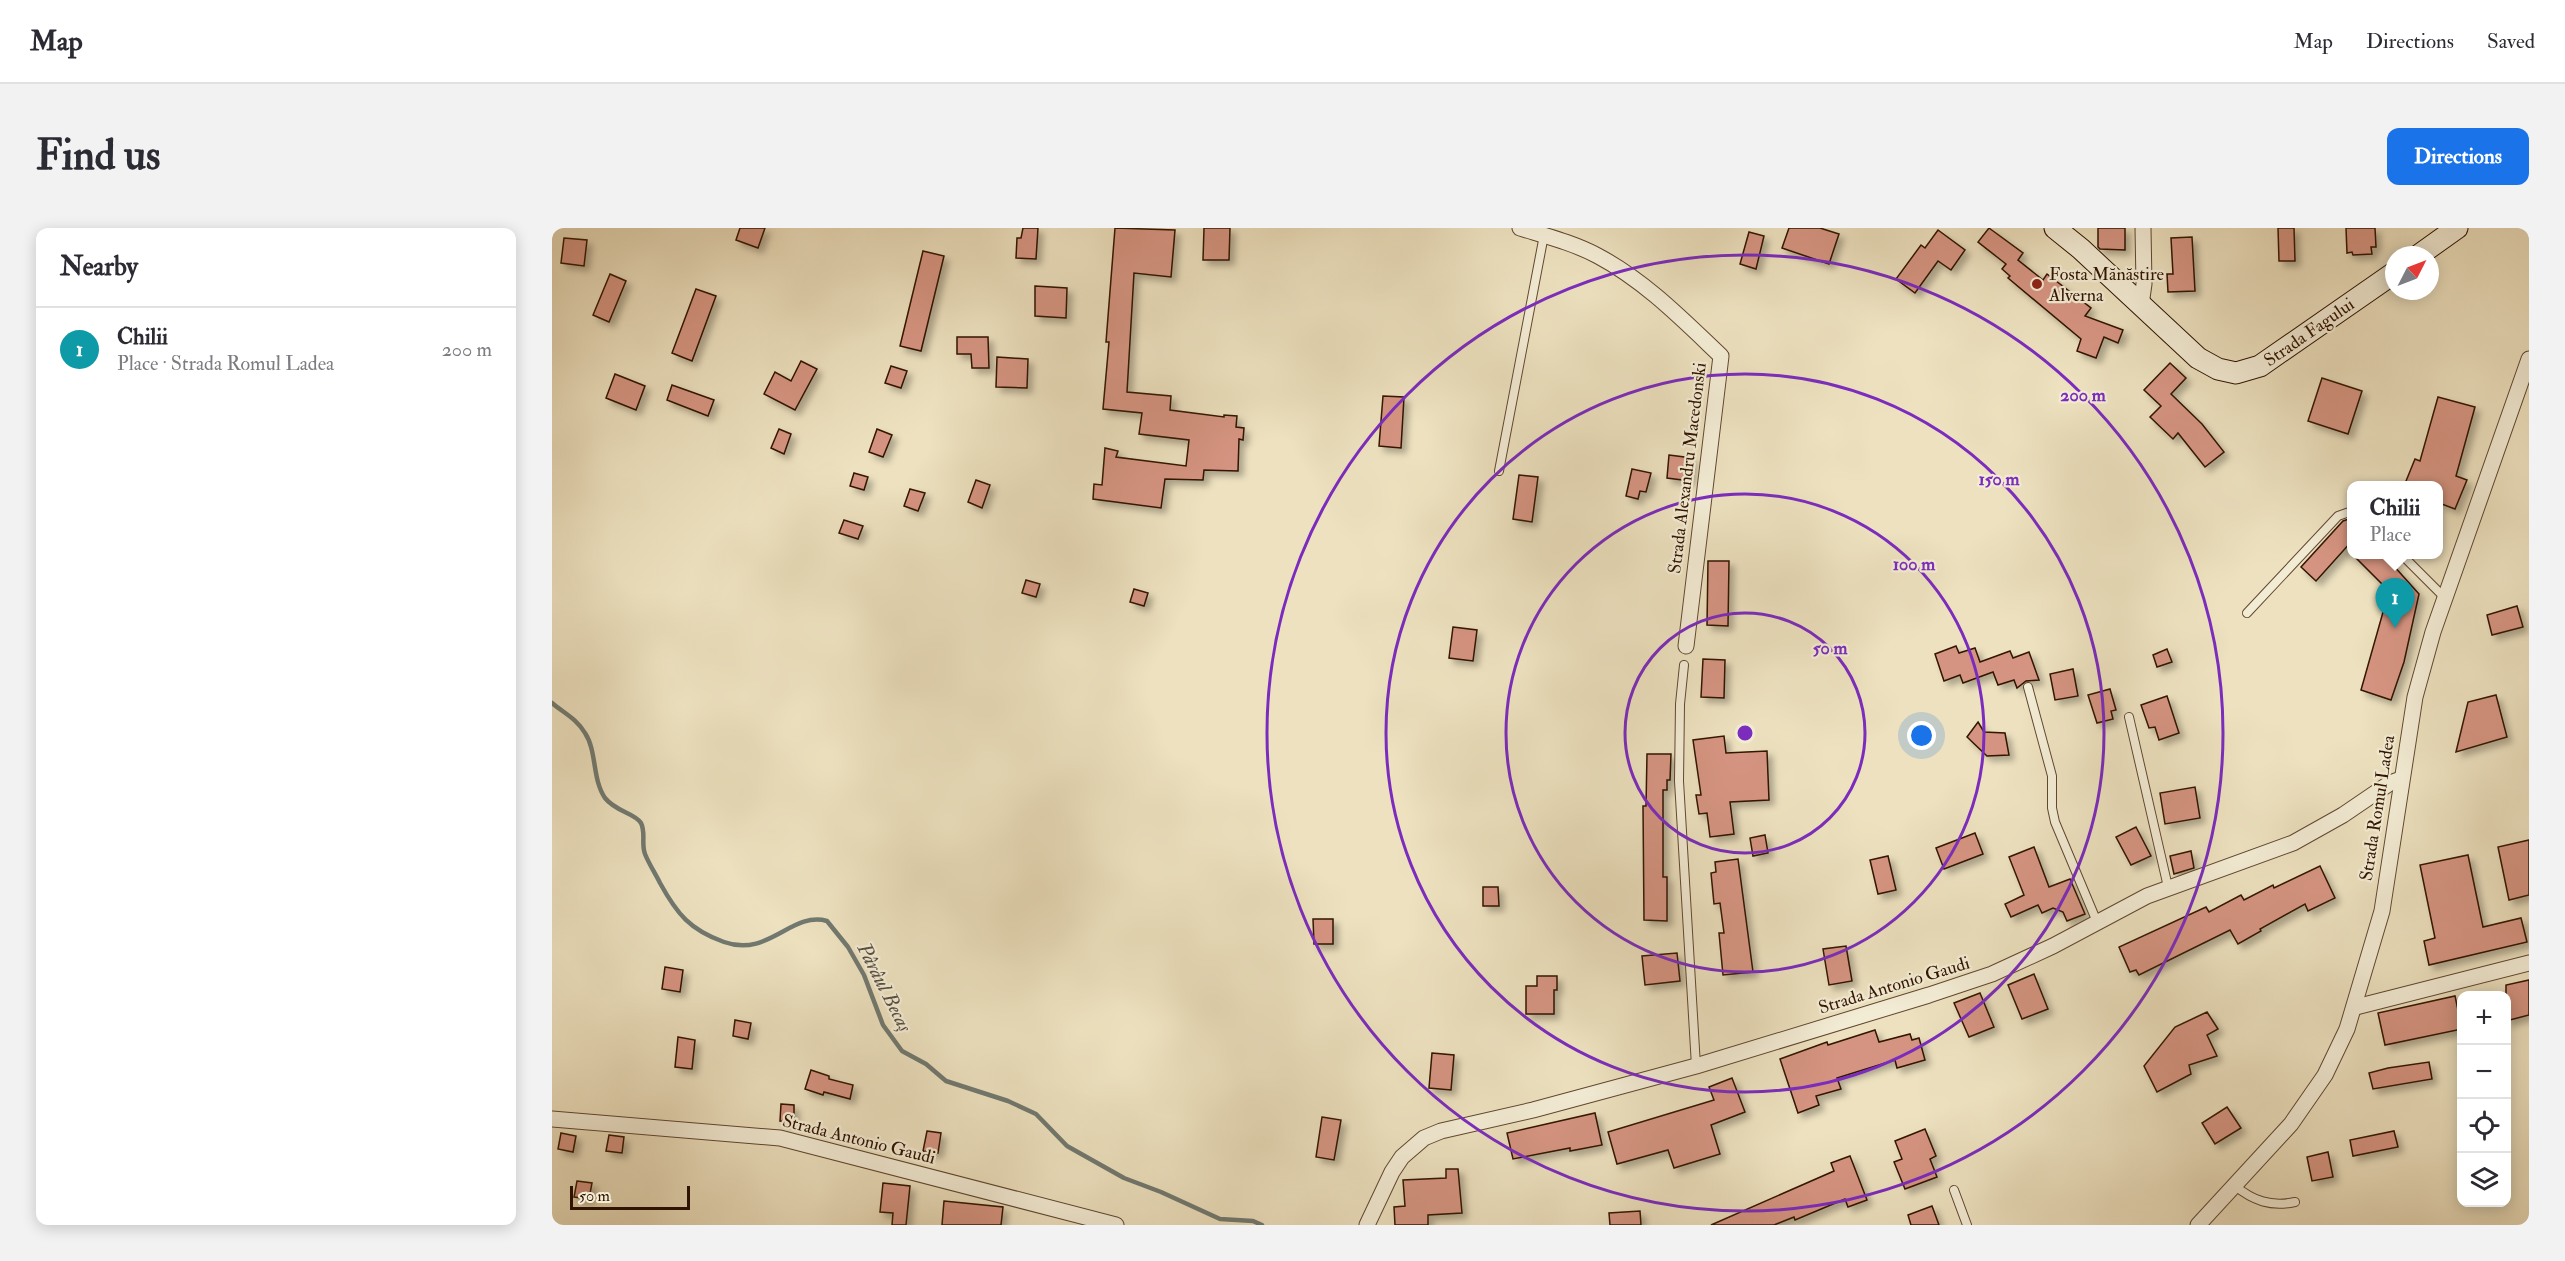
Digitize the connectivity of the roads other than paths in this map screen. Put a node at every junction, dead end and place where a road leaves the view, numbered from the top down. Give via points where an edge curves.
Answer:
1 (1520, 228) edge
2 (2055, 228) edge
3 (2143, 228) edge
4 (2457, 228) edge
5 (1544, 236) junction
6 (2432, 246) edge
7 (2385, 279) edge
8 (2141, 305) junction
9 (2529, 359) edge
10 (1499, 471) dead end
11 (2347, 513) edge
12 (2405, 559) edge
13 (2445, 598) junction
14 (2247, 613) dead end
15 (1686, 646) dead end
16 (1684, 666) dead end
17 (2028, 687) dead end
18 (2129, 717) dead end
19 (2401, 779) junction
20 (2168, 887) junction
21 (2097, 922) junction
22 (2529, 963) edge
23 (2356, 1007) junction
24 (1696, 1066) junction
25 (552, 1119) edge
26 (2234, 1185) junction
27 (1954, 1190) dead end
28 (2295, 1202) dead end
29 (1116, 1225) edge
30 (1367, 1225) edge
31 (1967, 1225) edge
32 (2198, 1225) edge

1 - 5 street, Strada Alexandru Macedonski
2 - 8 street, Strada Fagului
3 - 8 street
4 - 6 street
5 - 10 lane
5 - 15 street, Strada Alexandru Macedonski via 1599,256 1632,278 1721,356
7 - 8 street, Strada Fagului via 2268,362 2243,373 2207,364
9 - 13 street, Strada Romul Ladea
11 - 14 lane via 2338,516
12 - 13 lane
13 - 19 street, Strada Romul Ladea via 2415,697
16 - 24 lane via 1678,781
17 - 21 lane via 2052,776 2055,822
18 - 20 lane
19 - 20 street, Strada Antonio Gaudi via 2293,843
19 - 23 street, Strada Romul Ladea via 2382,911
20 - 21 street, Strada Antonio Gaudi
21 - 24 street, Strada Antonio Gaudi via 1992,974
22 - 23 street
23 - 26 street, Strada Romul Ladea via 2339,1050 2308,1101
24 - 30 street, Strada Antonio Gaudi via 1424,1138 1397,1164
25 - 29 street, Strada Antonio Gaudi via 780,1138
26 - 28 lane via 2264,1203
26 - 32 street, Strada Romul Ladea
27 - 31 lane

